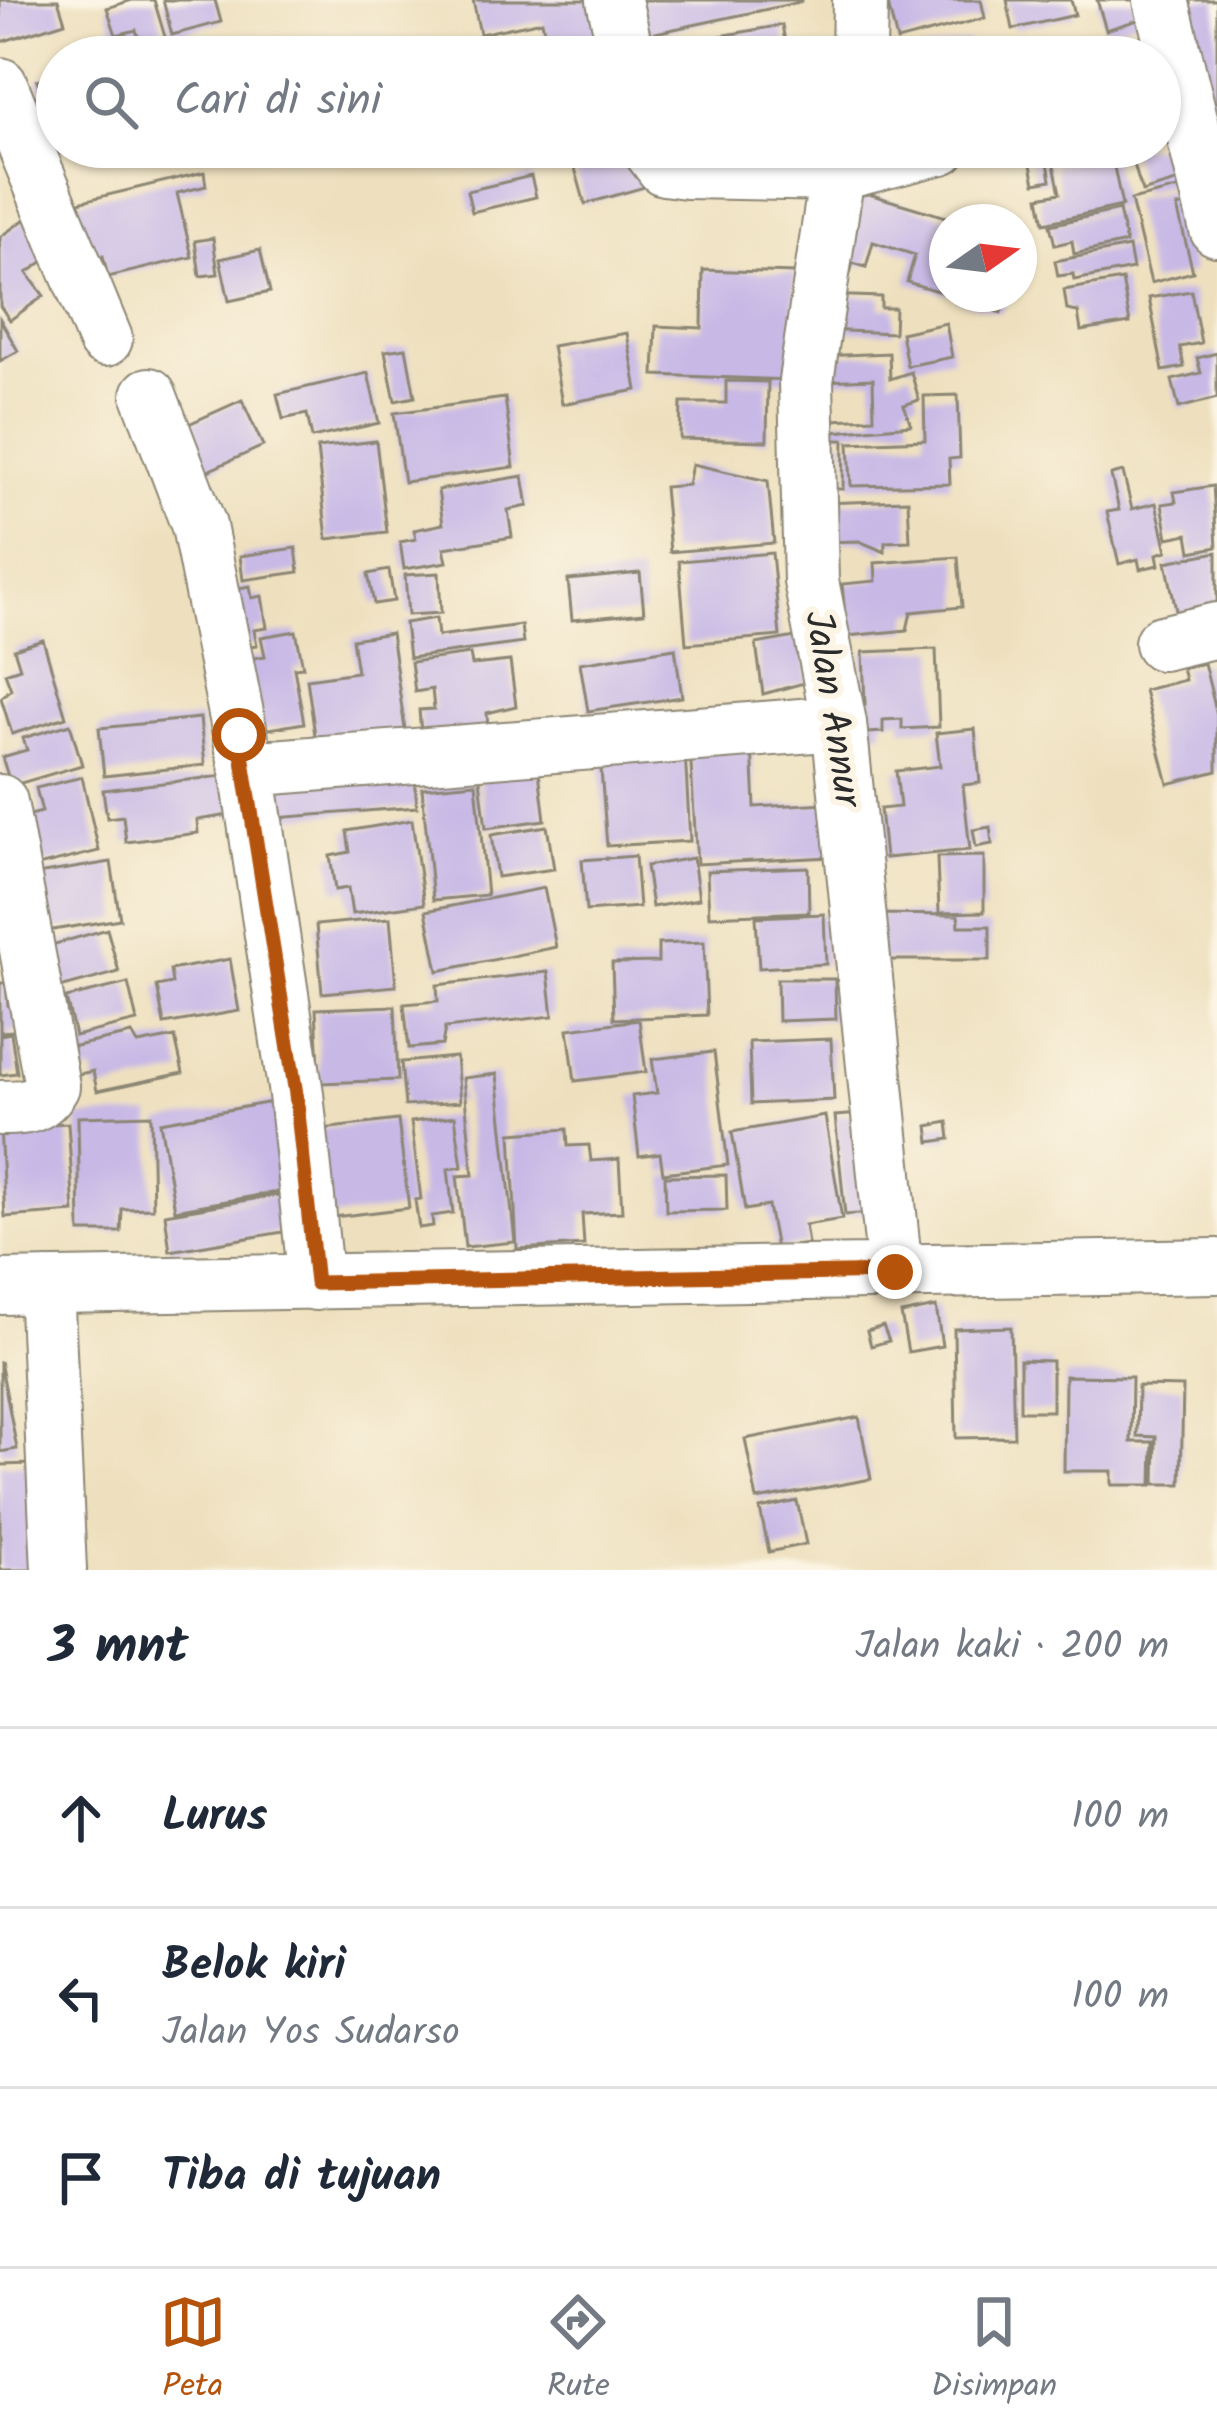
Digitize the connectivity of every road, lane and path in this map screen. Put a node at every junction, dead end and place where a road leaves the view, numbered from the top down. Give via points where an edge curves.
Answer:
1 (614, 0) edge
2 (860, 0) edge
3 (1161, 0) edge
4 (622, 36) edge
5 (859, 36) edge
6 (1165, 36) edge
7 (0, 86) edge
8 (1181, 120) edge
9 (664, 168) edge
10 (728, 168) edge
11 (837, 168) edge
12 (1217, 229) edge
13 (105, 339) dead end
14 (148, 395) dead end
15 (1217, 630) edge
16 (1162, 643) dead end
17 (839, 722) junction
18 (247, 769) junction
19 (0, 802) edge
20 (0, 1108) edge
21 (1217, 1266) edge
22 (895, 1272) junction
23 (316, 1283) junction
24 (23, 1287) edge
25 (59, 1570) edge

1 - 4 street
2 - 5 street
3 - 6 street
7 - 13 street
8 - 12 street
9 - 10 street
11 - 17 street, Jalan Annur via 806,381 811,581
14 - 18 street via 199,526
15 - 16 street
17 - 18 street
17 - 22 street, Jalan Annur
18 - 23 street
19 - 20 street via 52,1086 26,1108
21 - 22 street
22 - 23 street
23 - 24 street
24 - 25 street

